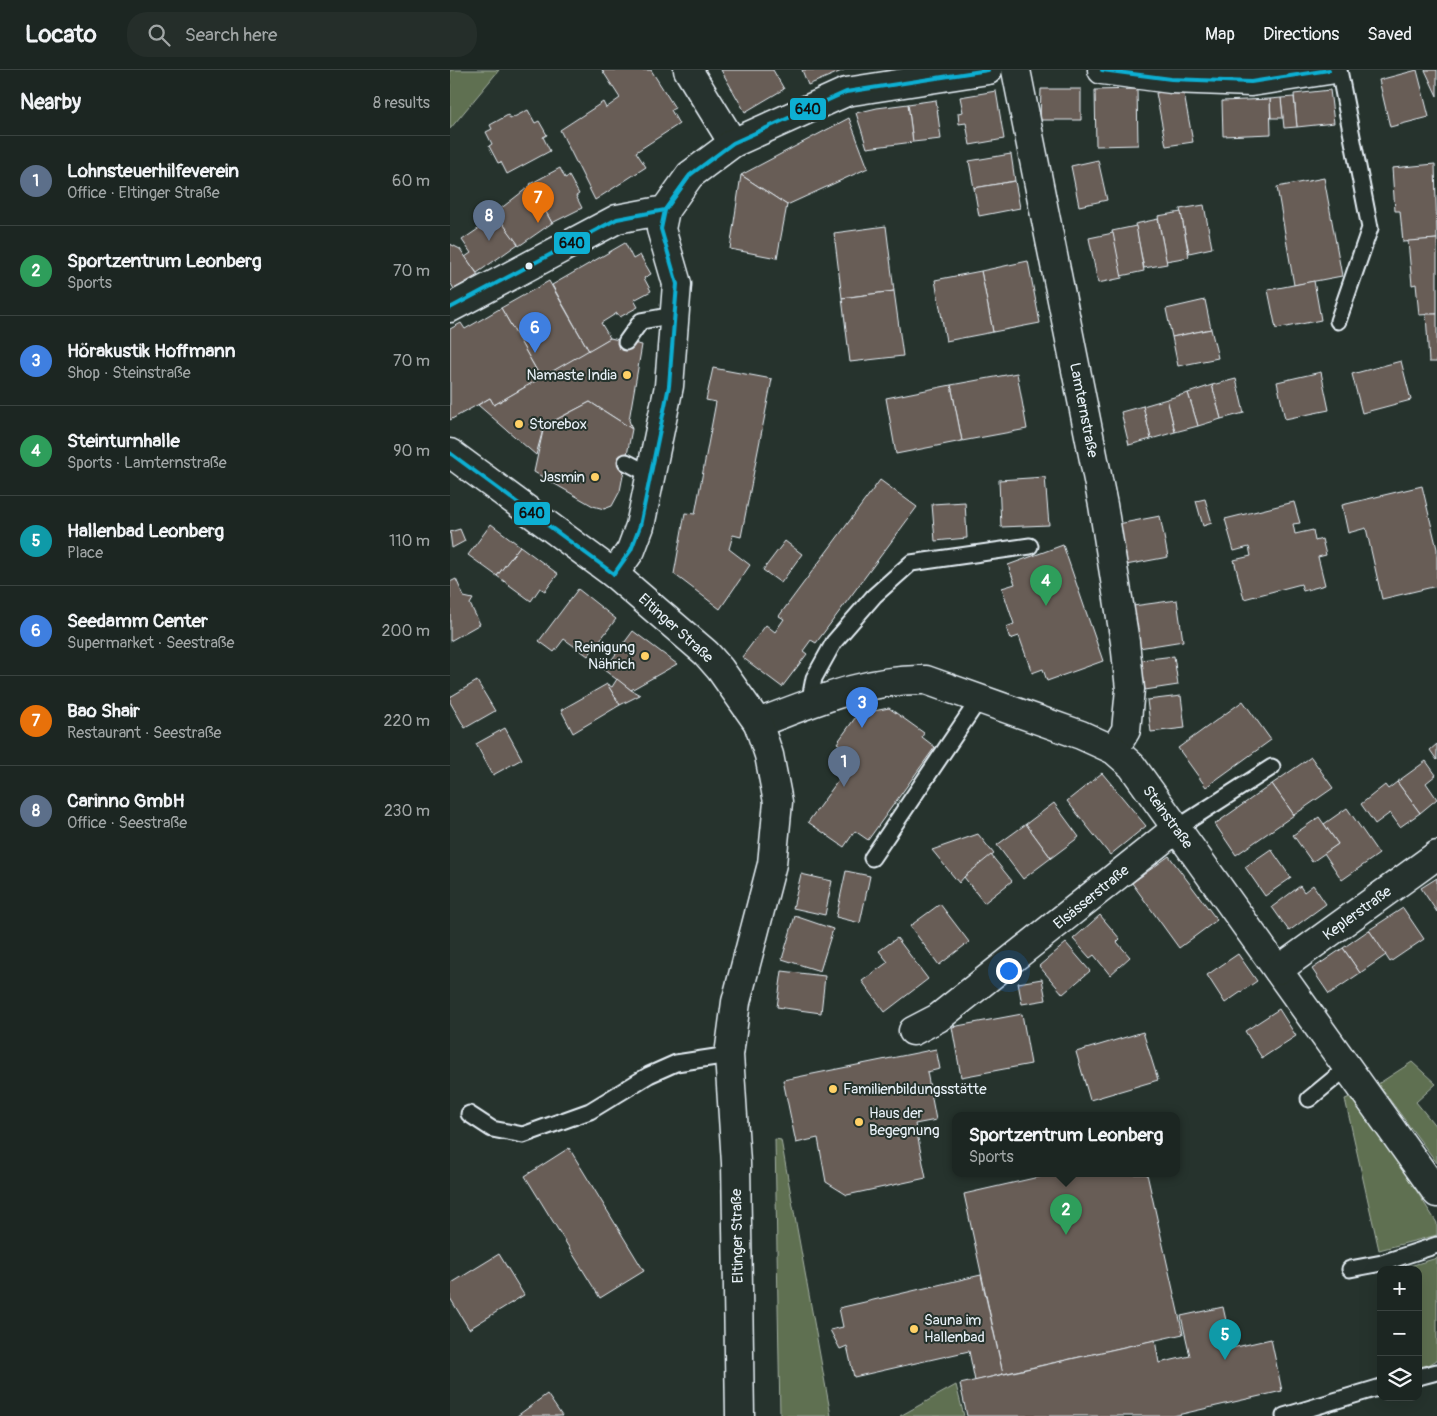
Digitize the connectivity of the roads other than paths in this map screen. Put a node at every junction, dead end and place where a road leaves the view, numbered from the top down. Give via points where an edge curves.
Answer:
1 (688, 70) edge
2 (988, 70) edge
3 (1016, 70) edge
4 (1102, 70) edge
5 (1329, 70) edge
6 (1339, 70) edge
7 (733, 143) junction
8 (665, 210) junction
9 (450, 308) edge
10 (674, 315) junction
11 (1338, 321) dead end
12 (626, 342) dead end
13 (450, 453) edge
14 (626, 462) dead end
15 (651, 475) junction
16 (1030, 546) dead end
17 (614, 574) junction
18 (980, 698) junction
19 (809, 704) junction
20 (758, 723) junction
21 (1114, 750) junction
22 (1272, 767) dead end
23 (1177, 828) junction
24 (1437, 856) edge
25 (872, 858) dead end
26 (1278, 970) junction
27 (913, 1031) dead end
28 (729, 1055) junction
29 (1348, 1067) junction
30 (1309, 1099) dead end
31 (469, 1114) dead end
32 (1437, 1193) edge
33 (1437, 1245) edge
34 (1350, 1269) dead end
35 (1437, 1372) edge
36 (1422, 1376) edge
37 (1377, 1388) edge
38 (740, 1416) edge
39 (1284, 1416) edge

1 - 7 street
2 - 7 street via 846,92
3 - 21 street, Lamternstraße via 1103,505 1125,642 1130,689 1126,730
4 - 5 street via 1171,79 1251,82
6 - 11 lane via 1370,228
7 - 8 street via 690,176
8 - 9 street via 617,219
8 - 10 street via 661,230 677,284
10 - 12 lane via 641,321
10 - 15 street via 669,386
13 - 17 street, Eltinger Straße
14 - 15 lane
15 - 17 street via 640,526 631,550
16 - 19 lane via 911,563 874,596 834,642 814,678
17 - 20 street, Eltinger Straße via 706,653
18 - 19 street, Steinstraße via 906,673
18 - 21 street, Steinstraße
18 - 25 lane
19 - 20 street, Steinstraße
20 - 28 street, Eltinger Straße via 769,755 778,802 775,837 772,864 736,1002
21 - 23 street, Steinstraße via 1132,766
22 - 23 lane, Elsässerstraße
23 - 26 street, Steinstraße
23 - 27 street, Elsässerstraße via 946,1012
24 - 26 street, Keplerstraße
26 - 29 street, Steinstraße
28 - 31 lane via 676,1063 649,1075 590,1111 523,1135 492,1128
28 - 38 street, Eltinger Straße via 736,1163
29 - 30 lane
29 - 32 street, Steinstraße
33 - 34 lane via 1382,1263
35 - 36 lane
37 - 39 lane

